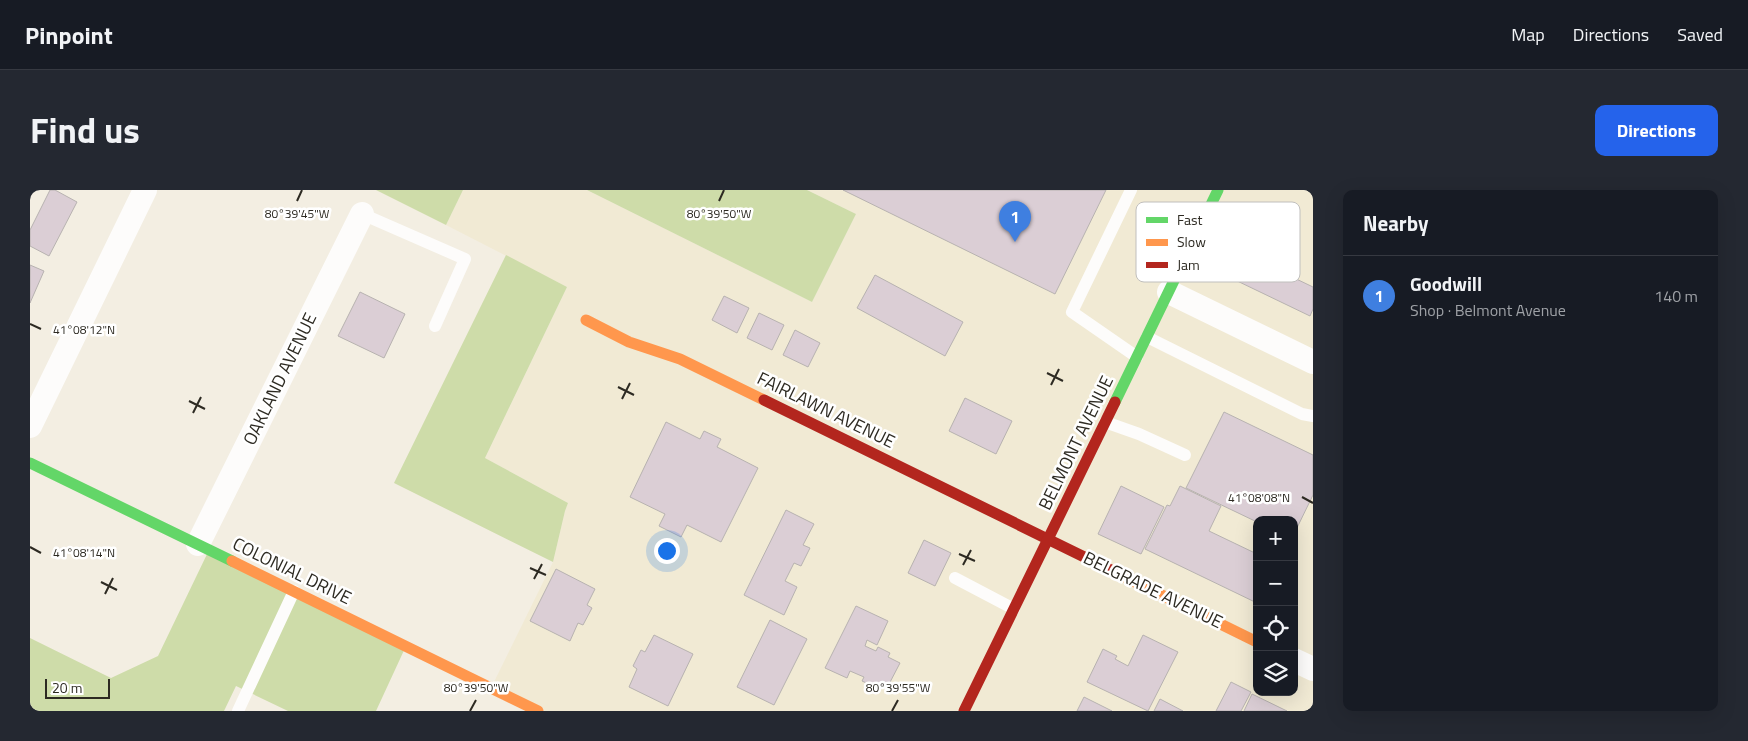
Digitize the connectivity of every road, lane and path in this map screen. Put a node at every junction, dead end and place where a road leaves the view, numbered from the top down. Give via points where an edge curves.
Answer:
1 (145, 190) edge
2 (1131, 190) edge
3 (1218, 190) edge
4 (1212, 202) edge
5 (362, 214) joint
6 (1174, 282) edge
7 (1169, 292) junction
8 (586, 320) dead end
9 (435, 326) dead end
10 (1147, 337) junction
11 (1137, 357) junction
12 (1313, 362) edge
13 (1313, 416) edge
14 (1105, 422) junction
15 (30, 426) edge
16 (1185, 454) dead end
17 (30, 463) edge
18 (1048, 539) junction
19 (198, 544) junction
20 (955, 578) dead end
21 (294, 592) junction
22 (1014, 609) junction
23 (1253, 640) edge
24 (1298, 662) edge
25 (1313, 669) edge
26 (238, 711) edge
27 (538, 711) edge
28 (964, 711) edge

1 - 15 street
2 - 11 lane via 1072,312
3 - 4 street, BELMONT AVENUE
5 - 9 lane via 465,259
5 - 19 street, OAKLAND AVENUE
6 - 7 street, BELMONT AVENUE
7 - 10 street, BELMONT AVENUE
7 - 12 street
8 - 18 street, FAIRLAWN AVENUE via 645,348 680,359
10 - 11 street, BELMONT AVENUE
10 - 13 lane via 1302,414
11 - 14 street, BELMONT AVENUE
14 - 16 lane
14 - 18 street, BELMONT AVENUE
17 - 19 street, COLONIAL DRIVE
18 - 22 street, BELMONT AVENUE
18 - 23 street, BELGRADE AVENUE
19 - 21 street, COLONIAL DRIVE
20 - 22 lane
21 - 26 lane
21 - 27 street, COLONIAL DRIVE
22 - 28 street, BELMONT AVENUE
24 - 25 street

